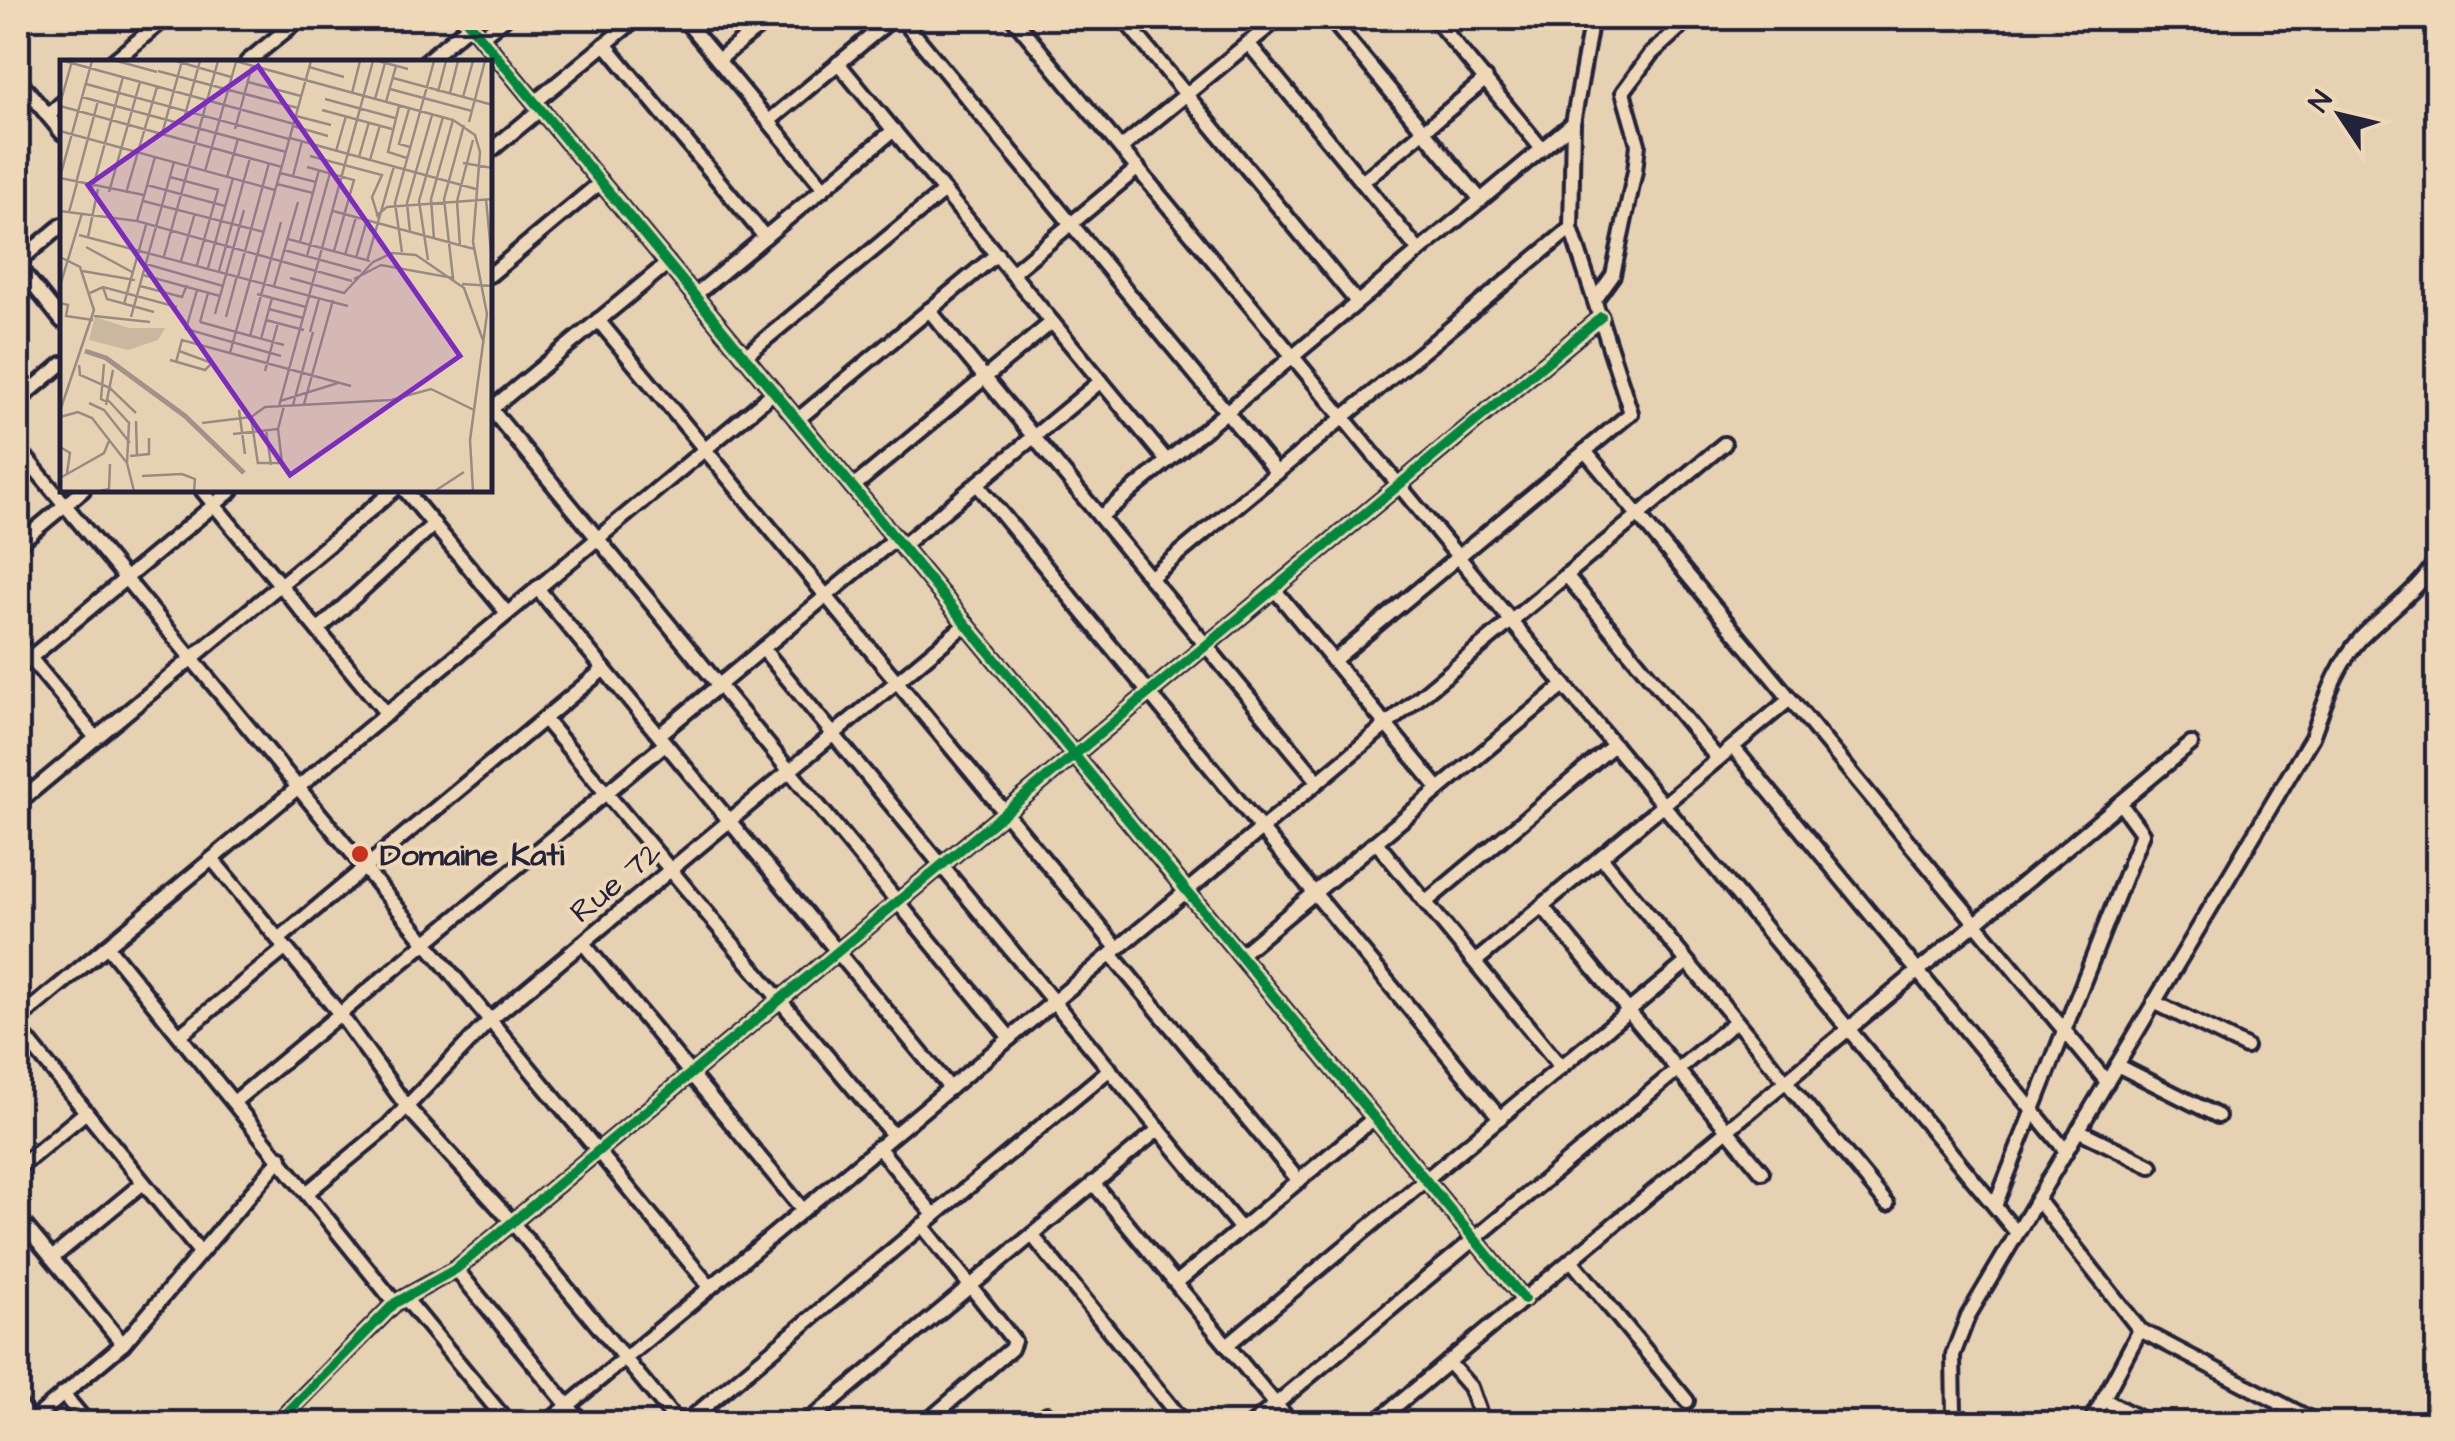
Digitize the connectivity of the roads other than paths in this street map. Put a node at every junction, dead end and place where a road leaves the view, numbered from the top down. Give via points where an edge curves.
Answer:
1 (166, 18) edge
2 (301, 18) edge
3 (505, 18) edge
4 (637, 18) edge
5 (683, 18) edge
6 (770, 18) edge
7 (893, 18) edge
8 (901, 18) edge
9 (1013, 18) edge
10 (1122, 18) edge
11 (1279, 18) edge
12 (1330, 18) edge
13 (1434, 18) edge
14 (1592, 18) edge
15 (1690, 18) edge
16 (468, 21) edge
17 (482, 37) junction
18 (1248, 43) junction
19 (605, 44) junction
20 (114, 60) edge
21 (249, 60) edge
22 (427, 60) edge
23 (718, 60) junction
24 (838, 63) junction
25 (18, 79) edge
26 (1486, 79) junction
27 (1186, 94) junction
28 (60, 106) edge
29 (538, 106) junction
30 (48, 116) junction
31 (769, 121) junction
32 (1573, 123) junction
33 (894, 130) junction
34 (60, 131) edge
35 (1423, 131) junction
36 (1122, 148) junction
37 (1542, 149) junction
38 (492, 150) edge
39 (1138, 168) junction
40 (602, 182) junction
41 (1362, 182) junction
42 (824, 188) junction
43 (944, 191) junction
44 (1481, 200) junction
45 (1071, 224) junction
46 (60, 227) edge
47 (1572, 228) junction
48 (765, 237) junction
49 (1419, 251) junction
50 (996, 254) junction
51 (668, 263) junction
52 (18, 264) edge
53 (492, 273) edge
54 (1012, 273) junction
55 (694, 295) junction
56 (1595, 300) junction
57 (1358, 302) junction
58 (929, 310) junction
59 (60, 318) edge
60 (1601, 318) junction
61 (598, 320) junction
62 (1052, 322) junction
63 (745, 356) junction
64 (1293, 356) junction
65 (60, 366) edge
66 (985, 378) junction
67 (1101, 381) junction
68 (774, 392) junction
69 (18, 401) edge
70 (492, 407) edge
71 (492, 411) edge
72 (1226, 411) junction
73 (1343, 417) junction
74 (798, 420) junction
75 (1034, 437) junction
76 (1724, 444) dead end
77 (18, 448) edge
78 (705, 449) junction
79 (1585, 451) junction
80 (1167, 461) junction
81 (1277, 472) junction
82 (977, 484) junction
83 (1399, 485) junction
84 (853, 487) junction
85 (80, 492) edge
86 (204, 492) edge
87 (229, 492) edge
88 (392, 492) edge
89 (407, 492) edge
90 (214, 504) junction
91 (64, 505) junction
92 (1100, 516) junction
93 (1638, 516) junction
94 (434, 524) junction
95 (598, 538) junction
96 (899, 542) junction
97 (18, 544) edge
98 (1458, 556) junction
99 (2438, 557) edge
100 (1566, 575) junction
101 (1150, 578) junction
102 (125, 579) junction
103 (280, 585) junction
104 (538, 588) junction
105 (1274, 589) junction
106 (826, 596) junction
107 (507, 614) junction
108 (1512, 621) junction
109 (966, 624) junction
110 (318, 630) junction
111 (18, 642) edge
112 (1206, 646) junction
113 (762, 649) junction
114 (30, 658) junction
115 (191, 659) junction
116 (1333, 661) junction
117 (18, 668) edge
118 (604, 669) junction
119 (897, 682) junction
120 (719, 685) junction
121 (1564, 685) junction
122 (1149, 693) junction
123 (1790, 699) junction
124 (387, 714) junction
125 (544, 718) junction
126 (1386, 725) junction
127 (833, 735) junction
128 (96, 738) junction
129 (662, 739) junction
130 (2191, 744) dead end
131 (1614, 745) junction
132 (1733, 747) junction
133 (1074, 755) junction
134 (1718, 759) junction
135 (790, 771) junction
136 (1318, 781) junction
137 (298, 788) junction
138 (1439, 789) junction
139 (606, 793) junction
140 (18, 803) edge
141 (2120, 804) junction
142 (1663, 805) junction
143 (1005, 813) junction
144 (730, 821) junction
145 (1261, 829) junction
146 (1376, 842) junction
147 (1601, 857) junction
148 (212, 859) junction
149 (942, 866) junction
150 (364, 868) junction
151 (671, 870) junction
152 (1186, 891) junction
153 (1314, 893) junction
154 (898, 902) junction
155 (1426, 902) junction
156 (1542, 906) junction
157 (1975, 924) junction
158 (426, 943) junction
159 (583, 943) junction
160 (282, 944) junction
161 (107, 946) junction
162 (1114, 951) junction
163 (838, 952) junction
164 (1240, 955) junction
165 (1474, 962) junction
166 (1687, 962) junction
167 (1918, 971) junction
168 (780, 1000) junction
169 (1054, 1001) junction
170 (2154, 1002) junction
171 (1628, 1010) junction
172 (340, 1014) junction
173 (18, 1020) edge
174 (490, 1020) junction
175 (1736, 1022) junction
176 (18, 1028) edge
177 (1848, 1029) junction
178 (2064, 1031) junction
179 (180, 1035) junction
180 (1010, 1038) junction
181 (2246, 1047) dead end
182 (2117, 1065) junction
183 (1561, 1066) junction
184 (1110, 1070) junction
185 (1678, 1070) junction
186 (691, 1074) junction
187 (1786, 1081) junction
188 (2106, 1082) junction
189 (950, 1088) junction
190 (235, 1102) junction
191 (407, 1107) junction
192 (2033, 1110) junction
193 (86, 1112) junction
194 (2218, 1116) dead end
195 (1374, 1118) junction
196 (1500, 1118) junction
197 (1159, 1129) junction
198 (1727, 1130) junction
199 (2078, 1130) junction
200 (893, 1135) junction
201 (878, 1147) junction
202 (598, 1151) junction
203 (2066, 1151) junction
204 (281, 1158) junction
205 (2151, 1166) dead end
206 (18, 1168) edge
207 (1762, 1172) dead end
208 (1425, 1180) junction
209 (1299, 1181) junction
210 (143, 1183) junction
211 (1093, 1184) junction
212 (309, 1191) junction
213 (2037, 1199) junction
214 (1887, 1204) dead end
215 (1995, 1206) junction
216 (803, 1210) junction
217 (934, 1215) junction
218 (18, 1217) edge
219 (512, 1222) junction
220 (922, 1225) junction
221 (1242, 1229) junction
222 (2017, 1233) junction
223 (1032, 1235) junction
224 (1474, 1239) junction
225 (199, 1251) junction
226 (52, 1258) junction
227 (1570, 1260) junction
228 (456, 1269) junction
229 (1176, 1284) junction
230 (971, 1285) junction
231 (710, 1287) junction
232 (1524, 1299) junction
233 (400, 1300) junction
234 (2140, 1330) junction
235 (123, 1344) junction
236 (1226, 1345) junction
237 (624, 1358) junction
238 (1448, 1362) junction
239 (64, 1394) junction
240 (2103, 1399) junction
241 (1687, 1401) dead end
242 (18, 1404) edge
243 (1276, 1404) junction
244 (568, 1405) junction
245 (30, 1422) edge
246 (88, 1424) edge
247 (276, 1424) edge
248 (509, 1424) edge
249 (546, 1424) edge
250 (583, 1424) edge
251 (681, 1424) edge
252 (805, 1424) edge
253 (924, 1424) edge
254 (1184, 1424) edge
255 (1252, 1424) edge
256 (1292, 1424) edge
257 (1374, 1424) edge
258 (1483, 1424) edge
259 (1961, 1424) edge
260 (2090, 1424) edge
261 (2150, 1424) edge
262 (2320, 1424) edge

1 - 20 street
2 - 21 street
3 - 17 street
4 - 19 street
5 - 23 street
6 - 23 street
7 - 24 street
8 - 45 street
9 - 36 street
10 - 27 street
11 - 18 street
12 - 35 street
13 - 26 street
14 - 32 street
15 - 56 street via 1623,92 1638,144 1635,171 1612,275
16 - 17 street
16 - 22 street
17 - 29 street
18 - 27 street
18 - 41 street
19 - 29 street
19 - 48 street
23 - 31 street
24 - 31 street
24 - 33 street
25 - 30 street
26 - 35 street
26 - 37 street
27 - 36 street
27 - 57 street
28 - 30 street
29 - 38 street
29 - 40 street
30 - 34 street
31 - 42 street
32 - 37 street
32 - 47 street
33 - 42 street
33 - 43 street
35 - 41 street
35 - 44 street
36 - 39 street
37 - 44 street
39 - 45 street
39 - 64 street
40 - 51 street
40 - 53 street
41 - 49 street
42 - 48 street
43 - 50 street
43 - 63 street
44 - 49 street
45 - 54 street
45 - 72 street
46 - 52 street
47 - 56 street
47 - 73 street
48 - 55 street
49 - 57 street
50 - 54 street
50 - 58 street
51 - 55 street
51 - 61 street
52 - 59 street
54 - 62 street
55 - 63 street
56 - 60 street
57 - 64 street
58 - 66 street
58 - 74 street
60 - 79 street via 1631,413
60 - 83 street
61 - 70 street
61 - 78 street
62 - 66 street
62 - 67 street
63 - 68 street
64 - 72 street
64 - 73 street
65 - 69 street
66 - 75 street
66 - 84 street
67 - 75 street
67 - 80 street
68 - 74 street
68 - 78 street
71 - 95 street
72 - 80 street
72 - 81 street
73 - 81 street
73 - 83 street
74 - 84 street
75 - 82 street
75 - 92 street
76 - 93 street
77 - 91 street
78 - 95 street
78 - 106 street
79 - 93 street
79 - 98 street
80 - 92 street
81 - 101 street
82 - 96 street
82 - 122 street
83 - 98 street
83 - 105 street
84 - 96 street
85 - 91 street
86 - 90 street
87 - 90 street
88 - 103 street
89 - 94 street
90 - 102 street
90 - 103 street
91 - 97 street
91 - 102 street
92 - 101 street
93 - 100 street
93 - 123 street
94 - 107 street
94 - 110 street
95 - 104 street
95 - 120 street
96 - 106 street
96 - 109 street
98 - 108 street
98 - 116 street
99 - 170 street via 2339,670 2312,737
100 - 108 street
100 - 134 street
101 - 112 street
102 - 114 street
102 - 115 street
103 - 110 street
103 - 115 street
104 - 107 street
104 - 118 street
105 - 112 street
105 - 116 street
106 - 113 street
106 - 119 street
107 - 124 street
108 - 121 street
108 - 126 street
109 - 119 street, Rue 72
109 - 133 street
110 - 124 street
111 - 114 street
112 - 122 street
112 - 136 street
113 - 120 street
113 - 127 street
114 - 117 street
114 - 128 street
115 - 128 street
115 - 137 street
116 - 126 street
118 - 125 street
118 - 129 street
119 - 127 street, Rue 72
119 - 143 street
120 - 129 street
120 - 135 street
121 - 131 street
121 - 138 street
122 - 133 street
122 - 145 street
123 - 132 street
123 - 157 street
124 - 137 street
125 - 139 street
125 - 150 street
126 - 136 street
126 - 138 street
127 - 135 street, Rue 72
127 - 149 street
128 - 140 street
129 - 139 street
129 - 144 street
130 - 141 street
131 - 142 street
131 - 155 street
132 - 134 street
132 - 167 street
133 - 143 street
133 - 152 street
134 - 142 street
135 - 144 street, Rue 72
135 - 154 street
136 - 145 street
137 - 148 street
137 - 150 street
138 - 146 street
139 - 151 street
139 - 158 street
141 - 157 street
141 - 178 street via 2142,833
142 - 147 street
142 - 177 street
143 - 149 street
143 - 162 street
144 - 151 street, Rue 72
144 - 163 street
145 - 152 street
145 - 153 street
146 - 153 street
146 - 155 street
147 - 156 street
147 - 166 street
148 - 160 street
148 - 161 street
149 - 154 street
149 - 169 street
150 - 158 street
150 - 160 street
151 - 159 street, Rue 72
151 - 168 street
152 - 162 street
152 - 164 street
153 - 164 street
153 - 196 street
154 - 163 street
154 - 180 street
155 - 165 street
156 - 165 street
156 - 171 street
157 - 167 street
157 - 178 street
158 - 172 street
158 - 174 street
159 - 174 street, Rue 72
159 - 186 street
160 - 172 street
160 - 179 street
161 - 173 street
161 - 179 street
162 - 169 street
162 - 209 street
163 - 168 street
163 - 189 street
164 - 195 street
165 - 183 street
166 - 171 street
166 - 175 street
167 - 177 street
167 - 192 street
168 - 186 street
168 - 200 street
169 - 180 street
169 - 184 street
170 - 181 street
170 - 182 street
171 - 183 street
171 - 185 street
172 - 190 street
172 - 191 street
174 - 191 street, Rue 72
174 - 202 street
175 - 185 street
175 - 187 street
176 - 193 street
177 - 187 street
177 - 215 street
178 - 188 street
178 - 192 street
179 - 190 street
180 - 189 street
182 - 188 street
182 - 194 street
183 - 196 street
184 - 197 street
184 - 217 street
185 - 198 street
185 - 224 street
186 - 202 street
186 - 216 street
187 - 198 street
187 - 214 street
188 - 199 street
189 - 200 street
190 - 204 street
191 - 212 street, Rue 72
191 - 219 street
192 - 203 street
192 - 215 street
193 - 206 street
193 - 210 street
195 - 208 street
195 - 209 street
196 - 208 street
197 - 211 street
197 - 221 street
198 - 207 street
198 - 227 street
199 - 203 street
199 - 205 street
200 - 201 street
201 - 216 street
201 - 217 street
202 - 219 street
202 - 231 street
203 - 213 street
204 - 212 street
204 - 225 street
208 - 224 street
208 - 236 street
209 - 221 street
210 - 225 street
210 - 226 street
211 - 223 street
211 - 229 street
212 - 233 street
213 - 222 street
213 - 234 street
215 - 222 street
216 - 231 street
217 - 220 street
218 - 226 street
219 - 228 street
219 - 237 street
220 - 230 street
220 - 251 street
221 - 229 street
222 - 259 street via 1953,1354 1954,1415
223 - 230 street
223 - 254 street
224 - 232 street
224 - 243 street
225 - 235 street
226 - 235 street
227 - 232 street
227 - 241 street
228 - 233 street
228 - 244 street
229 - 236 street
230 - 252 street
230 - 253 street via 1014,1341
231 - 237 street
232 - 238 street
233 - 247 street
233 - 248 street
234 - 240 street
234 - 262 street
235 - 239 street
236 - 243 street
237 - 244 street
237 - 251 street
238 - 257 street
238 - 258 street via 1470,1387
239 - 245 street
239 - 246 street
240 - 260 street
240 - 261 street
242 - 245 street
243 - 255 street
243 - 256 street
244 - 249 street
244 - 250 street

